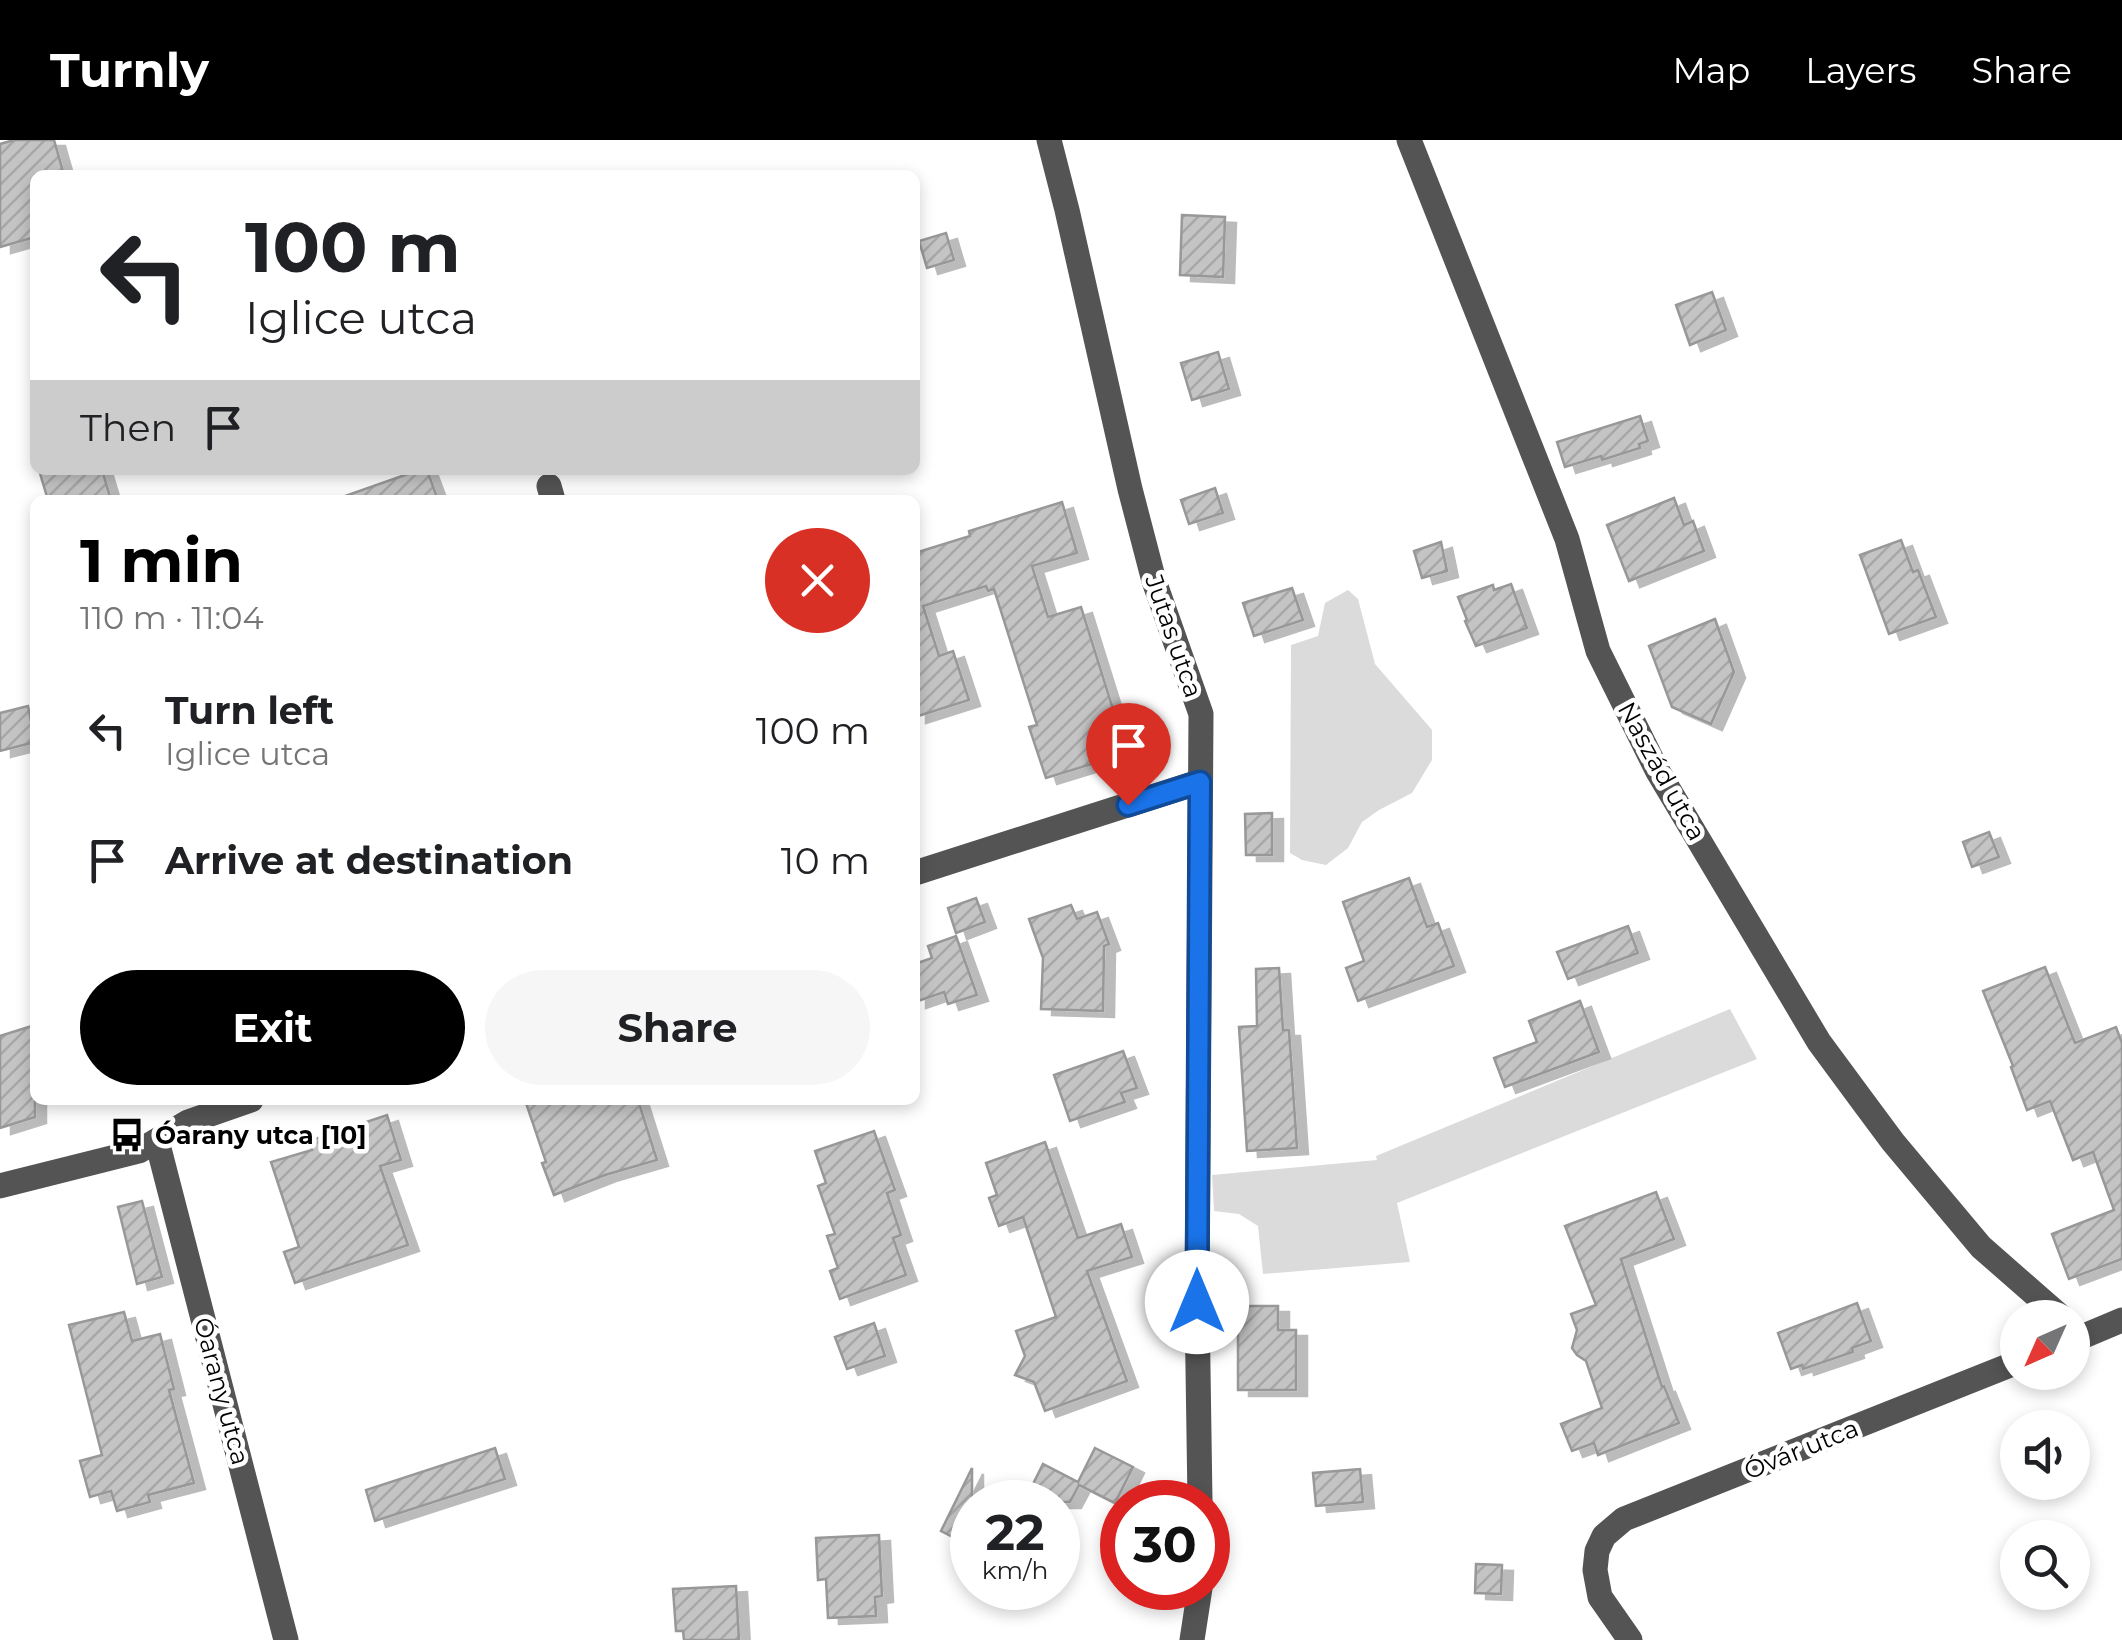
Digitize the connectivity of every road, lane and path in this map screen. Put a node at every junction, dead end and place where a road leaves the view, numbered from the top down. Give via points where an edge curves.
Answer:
1 (1049, 140) edge
2 (1408, 140) edge
3 (1200, 782) junction
4 (920, 871) edge
5 (237, 1105) edge
6 (157, 1141) junction
7 (0, 1186) edge
8 (2041, 1300) edge
9 (2122, 1320) edge
10 (2090, 1330) edge
11 (2000, 1369) edge
12 (1200, 1480) edge
13 (1197, 1610) edge
14 (286, 1640) edge
15 (1192, 1640) edge
16 (1630, 1640) edge

1 - 3 street, Jutas utca via 1154,581 1200,714
2 - 8 street, Naszád utca via 1567,539 1598,652 1657,770 1820,1042 1864,1103 1981,1247
3 - 4 street
3 - 12 street, Jutas utca
5 - 6 street
6 - 7 street
6 - 14 street, Óarany utca
9 - 10 street
11 - 16 street, Óvár utca via 1624,1519 1604,1536 1595,1570 1600,1597
13 - 15 street

